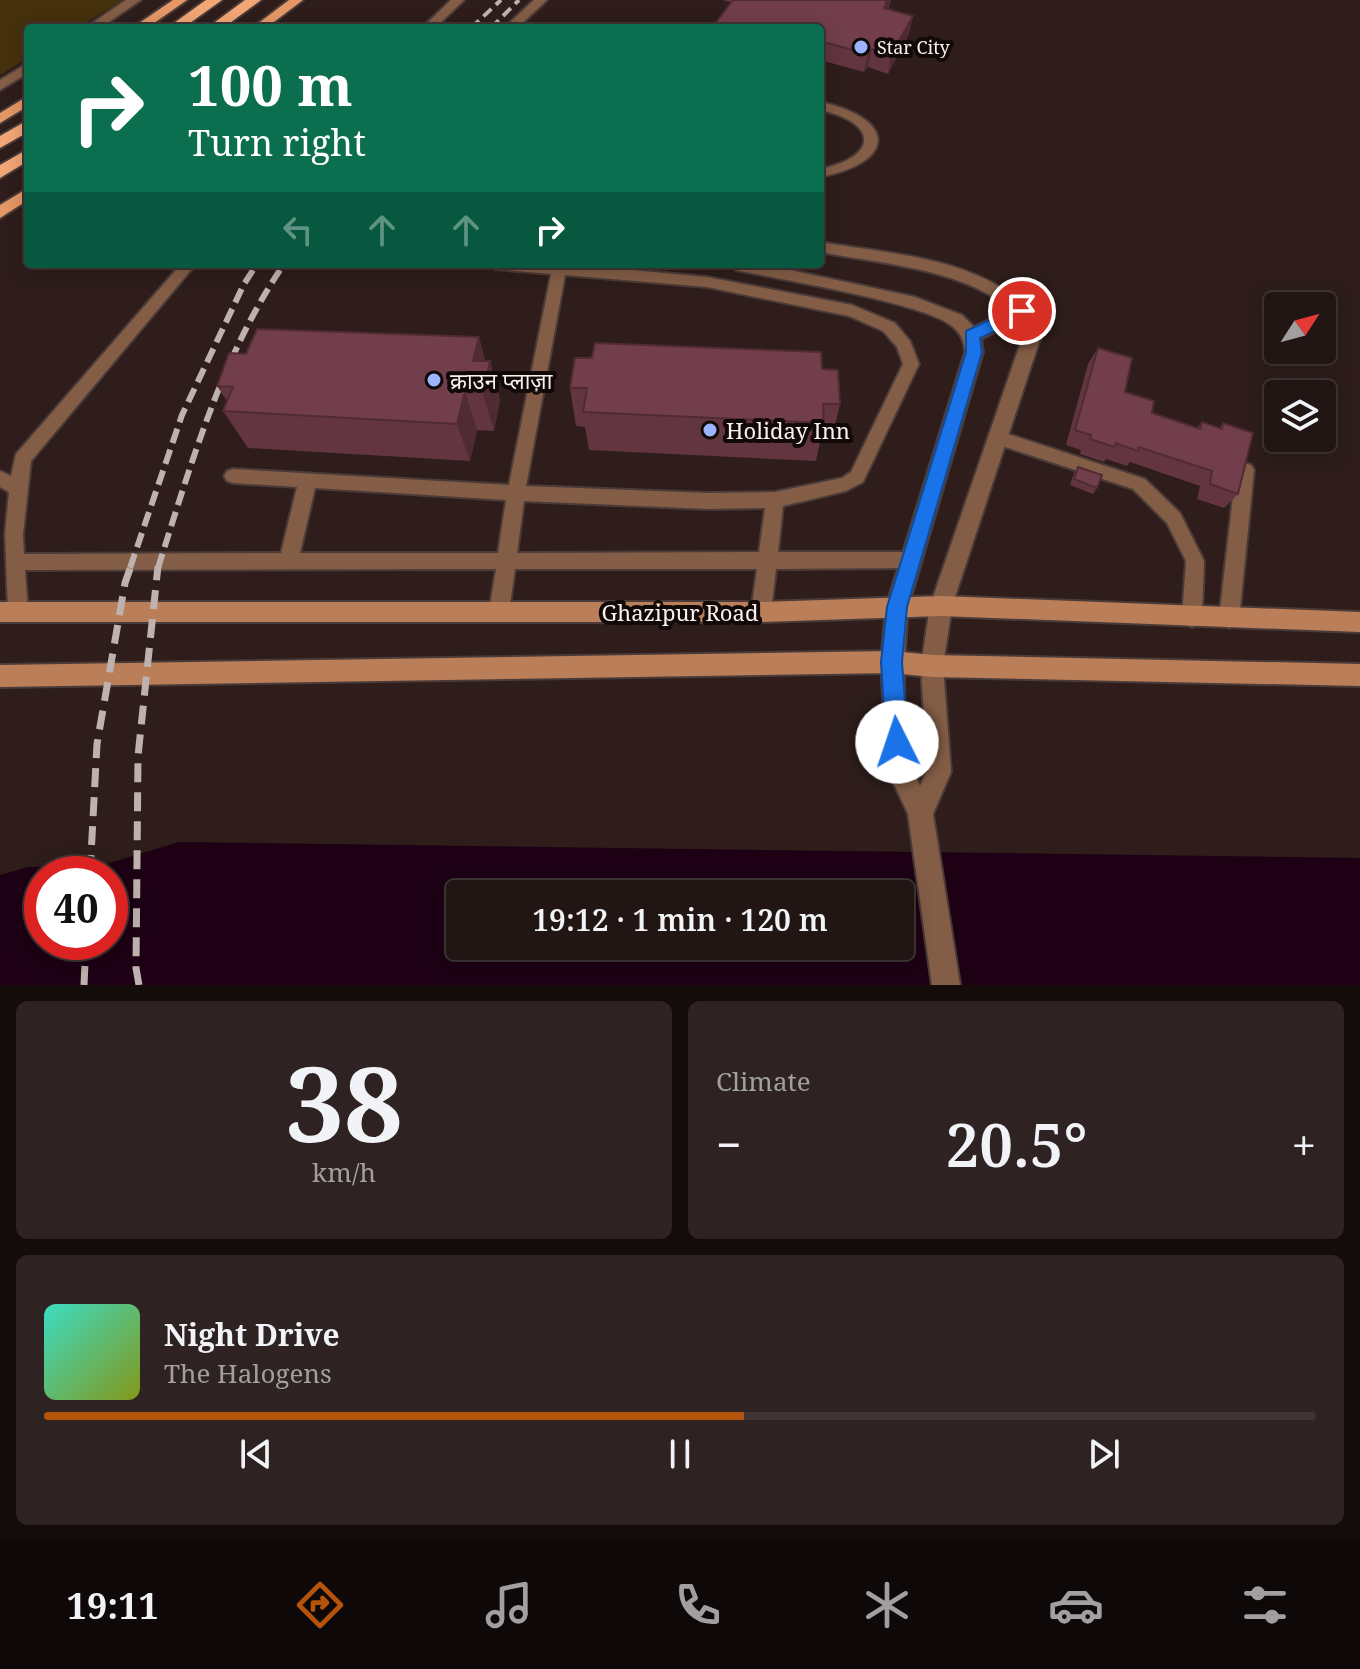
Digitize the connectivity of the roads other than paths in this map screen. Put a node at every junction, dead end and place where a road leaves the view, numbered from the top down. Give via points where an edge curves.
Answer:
1 (135, 0) edge
2 (181, 0) edge
3 (215, 0) edge
4 (254, 0) edge
5 (297, 0) edge
6 (458, 0) edge
7 (541, 0) edge
8 (97, 24) edge
9 (144, 24) edge
10 (180, 24) edge
11 (220, 24) edge
12 (264, 24) edge
13 (432, 24) edge
14 (514, 24) edge
15 (24, 70) edge
16 (0, 86) edge
17 (24, 103) edge
18 (824, 107) edge
19 (0, 119) edge
20 (24, 128) edge
21 (0, 143) edge
22 (24, 157) edge
23 (824, 172) edge
24 (0, 173) edge
25 (24, 196) edge
26 (0, 213) edge
27 (824, 248) edge
28 (186, 268) edge
29 (560, 268) edge
30 (578, 268) edge
31 (758, 268) edge
32 (1022, 311) junction
33 (972, 336) junction
34 (999, 438) junction
35 (1245, 470) edge
36 (233, 476) dead end
37 (0, 478) edge
38 (308, 480) junction
39 (18, 488) junction
40 (516, 493) junction
41 (775, 500) junction
42 (767, 560) junction
43 (909, 560) junction
44 (289, 561) junction
45 (507, 561) junction
46 (15, 562) junction
47 (941, 606) junction
48 (897, 607) junction
49 (9, 612) edge
50 (499, 612) junction
51 (761, 612) junction
52 (1192, 618) junction
53 (1229, 619) junction
54 (1360, 622) edge
55 (892, 662) junction
56 (932, 666) junction
57 (1360, 675) edge
58 (0, 676) edge
59 (920, 813) junction
60 (946, 985) edge

1 - 8 street
2 - 9 main road
3 - 10 highway
4 - 11 highway
5 - 12 main road
6 - 13 lane
7 - 14 lane
15 - 16 street
17 - 19 main road
18 - 23 lane via 852,114 872,138 870,151 860,162
20 - 21 highway
22 - 24 highway
25 - 26 main road
27 - 32 street via 982,284
28 - 39 lane via 22,459
29 - 40 lane
30 - 41 lane via 707,282 852,311 889,327 911,364 857,477 831,489
31 - 33 street via 915,303 956,319
32 - 33 street
32 - 34 street via 1034,330
33 - 43 street via 974,352
34 - 47 street
34 - 52 lane via 1139,484 1174,518 1195,561
35 - 53 lane
36 - 38 lane
37 - 39 lane
38 - 40 lane
38 - 44 lane
39 - 46 lane
40 - 41 lane
40 - 45 lane
41 - 42 lane
42 - 43 lane
42 - 45 lane
42 - 51 lane
43 - 48 street
44 - 45 lane
44 - 46 lane
45 - 50 lane
46 - 49 lane
47 - 48 main road, Ghazipur Road
47 - 52 main road, Ghazipur Road
47 - 56 street
48 - 51 main road, Ghazipur Road
48 - 55 street
49 - 50 main road, Ghazipur Road
50 - 51 main road, Ghazipur Road
52 - 53 main road, Ghazipur Road
53 - 54 main road, Ghazipur Road
55 - 56 main road
55 - 58 main road
55 - 59 street via 899,769
56 - 57 main road
56 - 59 street via 939,772
59 - 60 street

